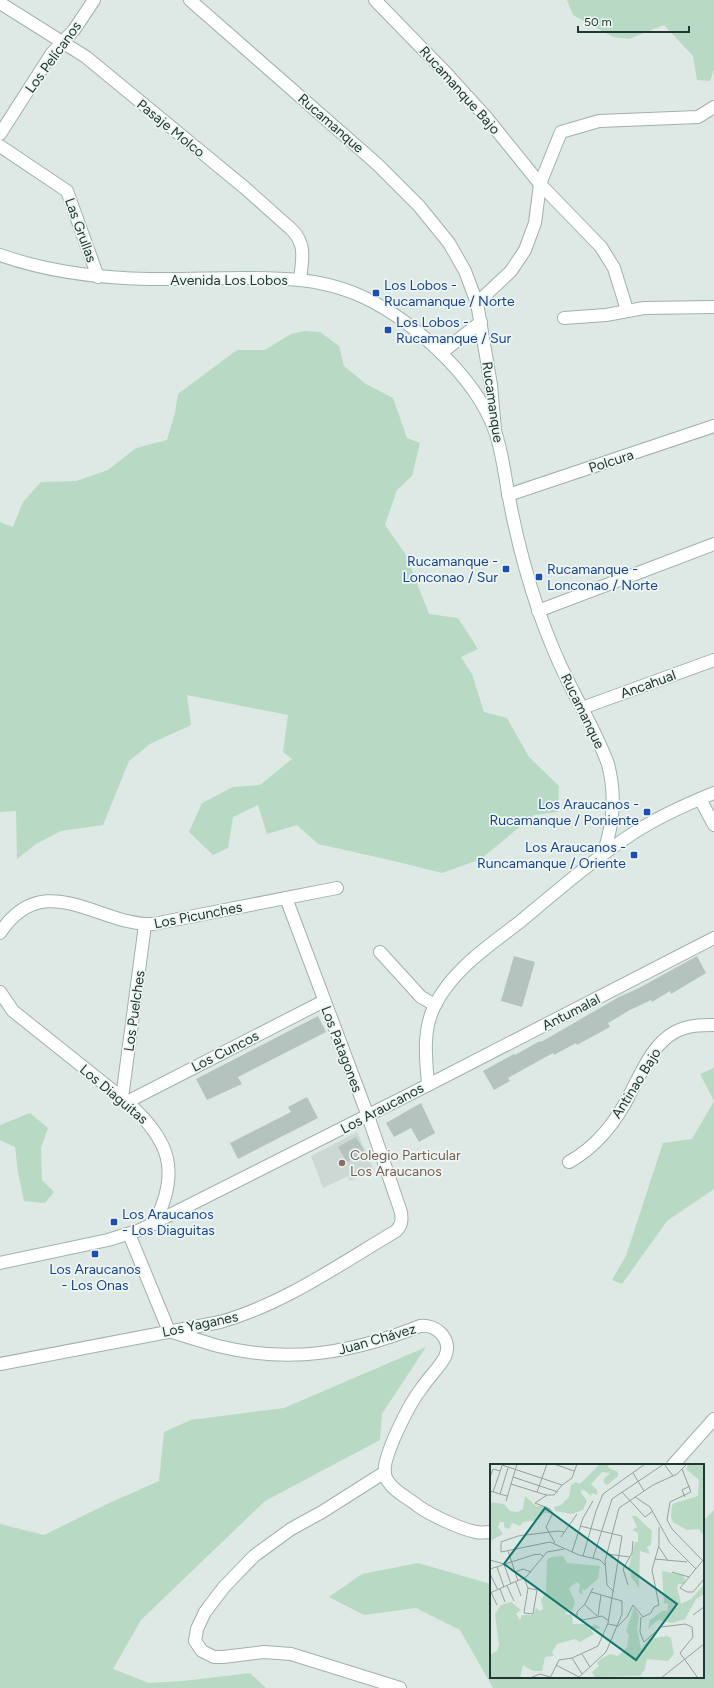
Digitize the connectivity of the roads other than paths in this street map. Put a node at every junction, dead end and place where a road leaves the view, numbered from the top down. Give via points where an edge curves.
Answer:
1 (94, 0) edge
2 (190, 0) edge
3 (376, 0) edge
4 (0, 3) edge
5 (62, 42) junction
6 (714, 107) edge
7 (0, 134) edge
8 (0, 146) edge
9 (540, 184) junction
10 (0, 255) edge
11 (98, 277) junction
12 (300, 280) junction
13 (477, 303) junction
14 (714, 307) edge
15 (627, 310) junction
16 (564, 318) dead end
17 (481, 322) junction
18 (441, 353) junction
19 (714, 426) edge
20 (494, 430) junction
21 (508, 495) junction
22 (714, 544) edge
23 (538, 611) junction
24 (714, 660) edge
25 (582, 708) junction
26 (714, 793) edge
27 (700, 799) junction
28 (714, 825) edge
29 (603, 854) junction
30 (337, 888) dead end
31 (286, 898) junction
32 (145, 925) junction
33 (0, 933) edge
34 (714, 938) edge
35 (380, 952) dead end
36 (0, 992) edge
37 (324, 1001) junction
38 (435, 1005) junction
39 (714, 1025) edge
40 (428, 1085) junction
41 (124, 1100) junction
42 (368, 1116) junction
43 (569, 1162) dead end
44 (154, 1224) junction
45 (401, 1224) joint
46 (130, 1234) junction
47 (0, 1263) edge
48 (169, 1331) junction
49 (0, 1364) edge
50 (714, 1419) edge
51 (674, 1464) edge
52 (385, 1472) junction
53 (490, 1532) edge
54 (400, 1688) edge

1 - 5 street, Los Pelícanos via 74,30
2 - 13 street, Rucamanque via 399,184 452,247 466,271
3 - 9 street, Rucamanque Bajo via 486,117
4 - 5 street, Pasaje Molco
5 - 7 street, Los Pelícanos via 52,53
5 - 12 street, Pasaje Molco via 86,57 245,188 294,232 302,246
6 - 9 street via 698,117 599,121 560,132
8 - 11 street, Las Grullas via 67,191
9 - 13 street via 535,223 525,250 511,271
9 - 15 street via 608,257 621,286
10 - 11 street, Avenida Los Lobos via 44,269
11 - 12 street, Avenida Los Lobos
12 - 18 street, Avenida Los Lobos via 337,287 366,299 403,322
13 - 17 street, Rucamanque
14 - 15 street
15 - 16 street via 606,315
17 - 18 street
17 - 20 street, Rucamanque via 493,398
18 - 20 street, Avenida Los Lobos via 474,391
19 - 21 street, Polcura
20 - 21 street, Rucamanque
21 - 23 street, Rucamanque via 519,547
22 - 23 street
23 - 25 street, Rucamanque
24 - 25 street, Ancahual
25 - 29 street, Rucamanque via 604,754 612,778 612,823
26 - 27 street, Los Araucanos
27 - 28 street
27 - 29 street, Los Araucanos via 657,819
29 - 38 street, Los Araucanos via 472,961 446,988
30 - 31 street, Los Picunches
31 - 32 street, Los Picunches
31 - 37 street, Los Patagones
32 - 33 street, Los Picunches via 76,904 53,901 22,910 5,924
32 - 41 street, Los Puelches
34 - 40 street, Antumalal
35 - 38 street via 421,997
36 - 41 street, Los Diaguitas via 13,1010
37 - 41 street, Los Cuncos
37 - 42 street, Los Patagones
38 - 40 street, Los Araucanos via 425,1037
39 - 43 street, Antinao Bajo via 685,1028 664,1040 644,1067 608,1128 585,1152
40 - 42 street, Los Araucanos
41 - 44 street, Los Diaguitas via 152,1126 166,1153 168,1185
42 - 44 street, Los Araucanos
42 - 45 street, Los Patagones via 401,1212
44 - 46 street, Los Araucanos
45 - 48 street, Los Yaganes via 396,1231 383,1239 297,1290 256,1310 220,1322
46 - 47 street, Los Araucanos
46 - 48 street
48 - 49 street, Los Yaganes
48 - 52 street, Juan Chávez via 239,1350 300,1355 364,1345 425,1325 436,1329 446,1344 445,1357 411,1404 388,1455
50 - 51 street
52 - 53 street via 390,1484 428,1513 476,1532
52 - 54 street via 291,1529 254,1556 224,1587 205,1612 197,1629 195,1641 202,1651 214,1657 264,1652 291,1654

